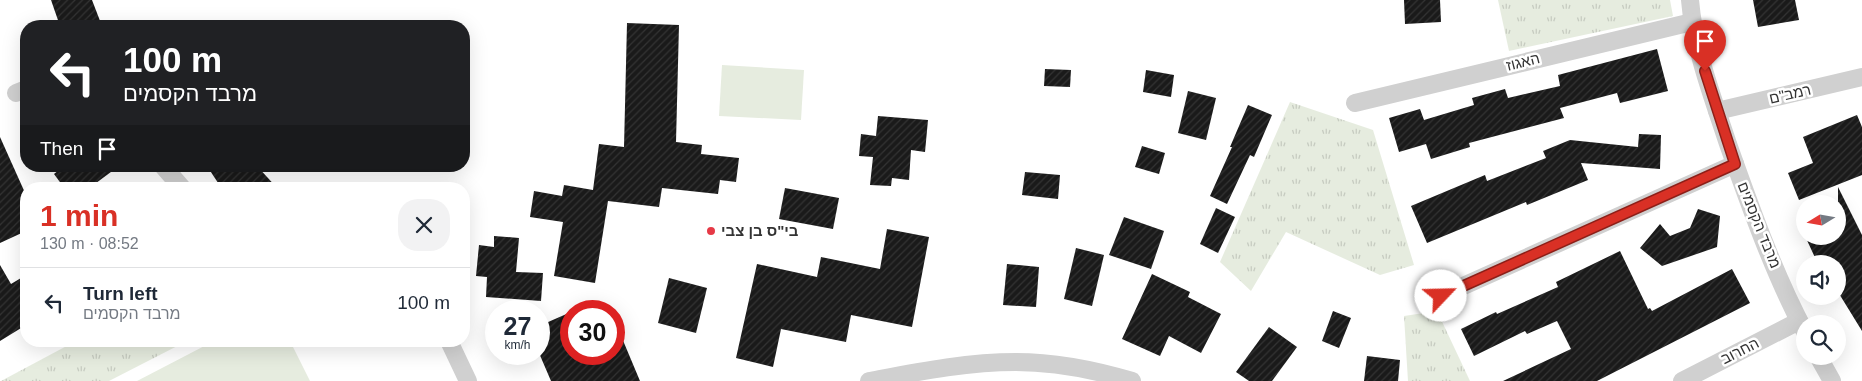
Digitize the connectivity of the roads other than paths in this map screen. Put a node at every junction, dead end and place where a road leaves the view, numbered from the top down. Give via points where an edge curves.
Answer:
1 (1690, 0) edge
2 (1692, 22) junction
3 (1862, 77) edge
4 (1355, 103) dead end
5 (1717, 111) junction
6 (1735, 164) junction
7 (168, 172) edge
8 (177, 182) edge
9 (1441, 296) dead end
10 (1797, 315) edge
11 (1796, 329) edge
12 (452, 347) edge
13 (1823, 365) edge
14 (930, 375) edge
15 (468, 381) edge
16 (869, 381) edge
17 (1132, 381) edge
18 (1682, 381) edge
19 (1832, 381) edge

1 - 2 street, מרבד הקסמים
2 - 4 street, האגוז
2 - 5 street, מרבד הקסמים
3 - 5 street, רמב"ם
5 - 6 street, מרבד הקסמים
6 - 9 street
6 - 10 street, מרבד הקסמים
7 - 8 street
11 - 18 street, החרוב
12 - 15 street
13 - 19 street
14 - 16 street
14 - 17 street via 1017,362 1098,371

